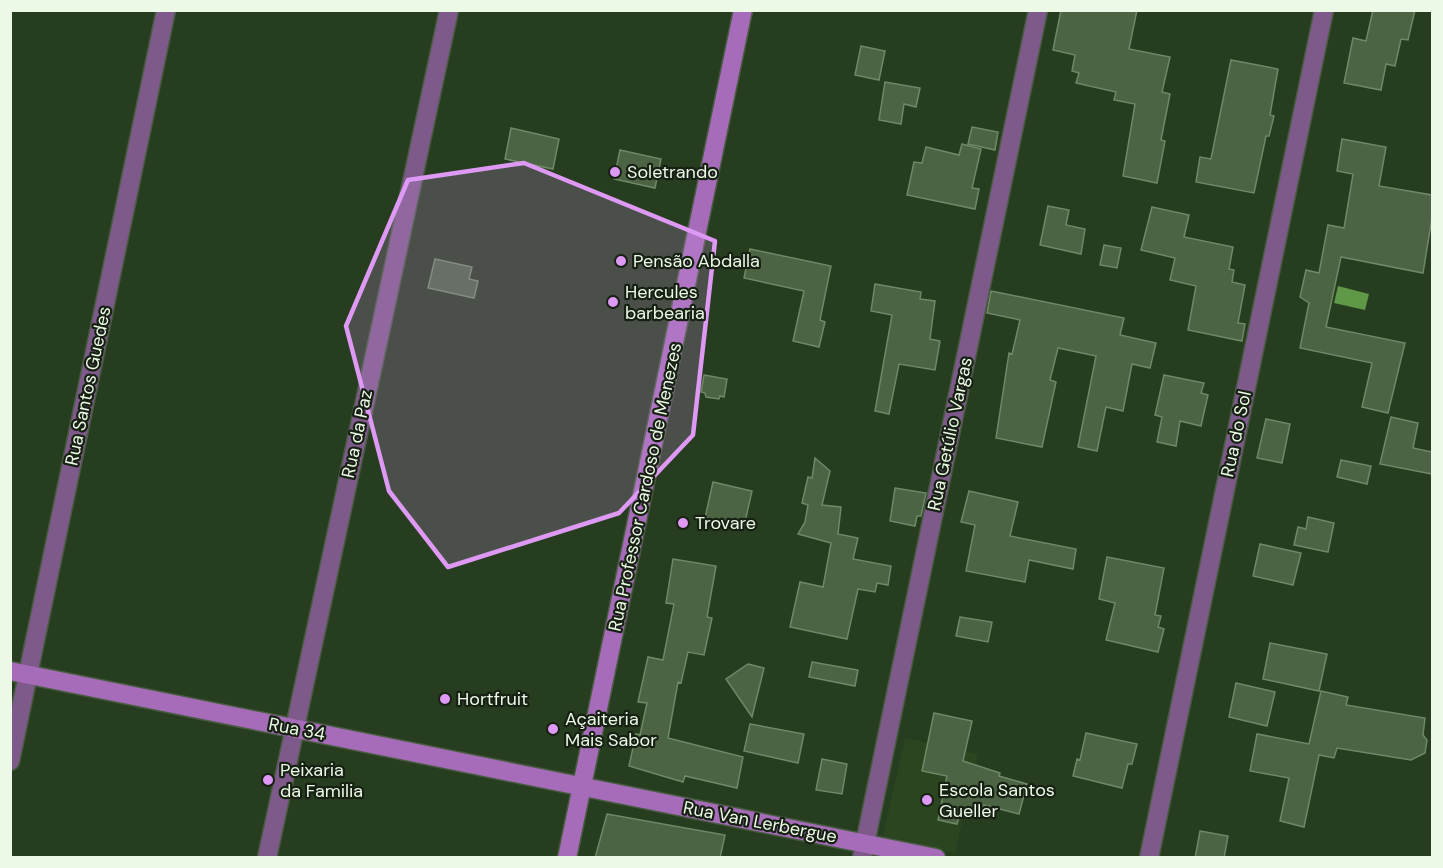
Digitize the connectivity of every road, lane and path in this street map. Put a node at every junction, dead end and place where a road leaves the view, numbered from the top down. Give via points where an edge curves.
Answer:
1 (166, 10) edge
2 (448, 10) edge
3 (743, 10) edge
4 (1038, 10) edge
5 (1324, 10) edge
6 (20, 673) edge
7 (293, 728) junction
8 (10, 761) edge
9 (583, 788) junction
10 (864, 850) edge
11 (267, 858) edge
12 (567, 858) edge
13 (936, 858) edge
14 (1149, 858) edge

1 - 6 street, Rua Santos Guedes
2 - 7 street, Rua da Paz
3 - 9 street, Rua Professor Cardoso de Menezes
4 - 10 street, Rua Getúlio Vargas
5 - 14 street, Rua do Sol
6 - 7 street, Rua 34
6 - 8 street, Rua Santos Guedes
7 - 9 street, Rua 34
7 - 11 street, Rua da Paz
9 - 10 street, Rua Van Lerbergue
9 - 12 street, Rua Professor Cardoso de Menezes
10 - 13 street, Rua Van Lerbergue

